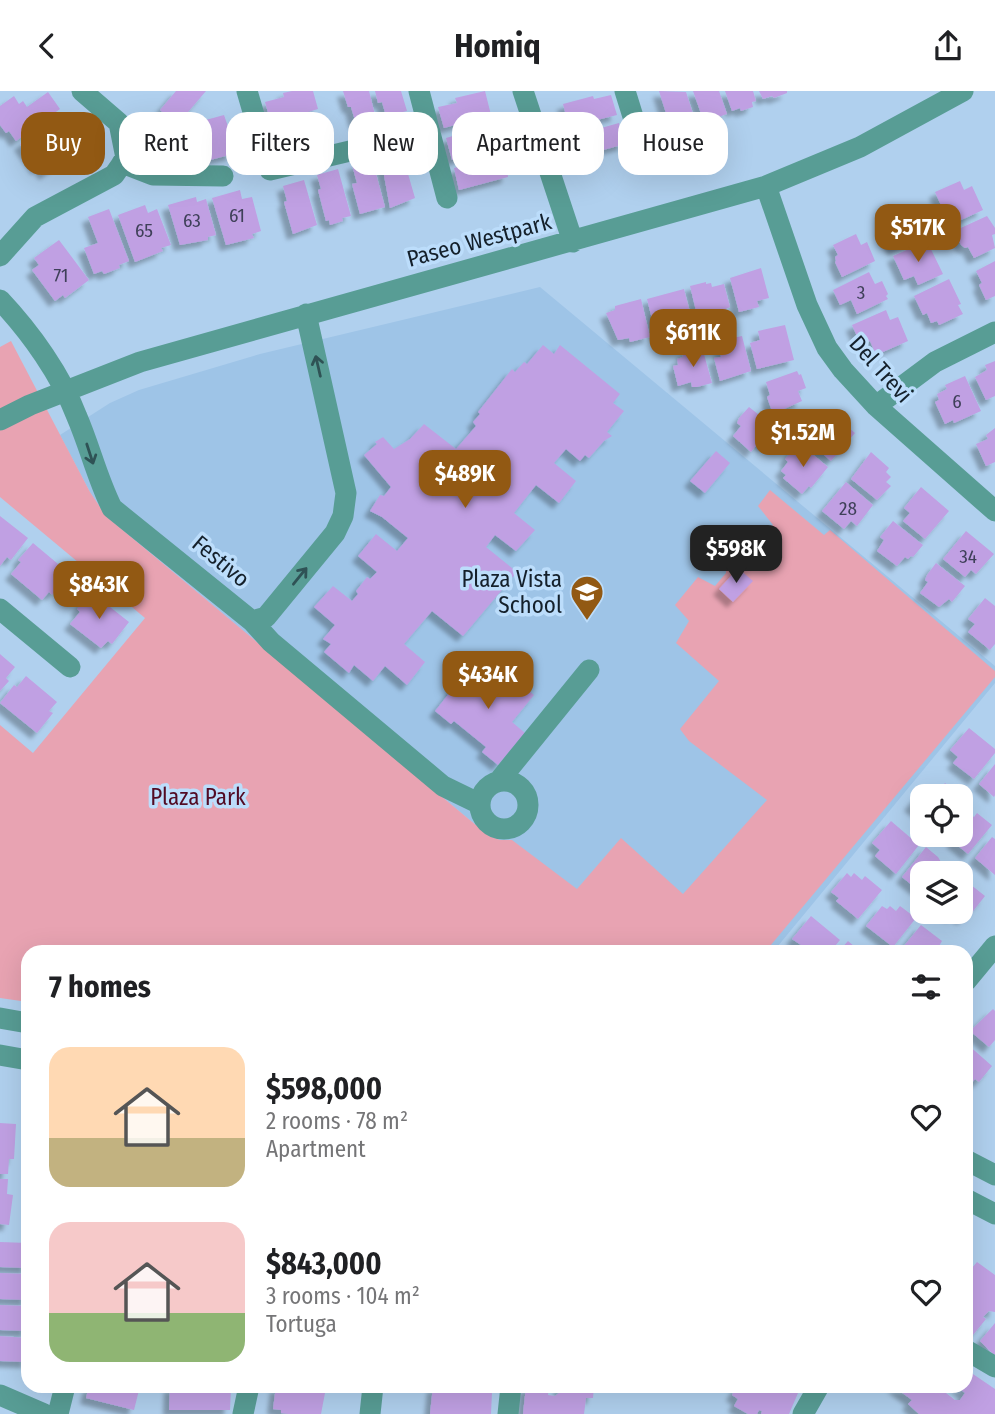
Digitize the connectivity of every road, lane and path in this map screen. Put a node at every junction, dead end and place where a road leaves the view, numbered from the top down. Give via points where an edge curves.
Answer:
1 (82, 91) edge
2 (247, 91) edge
3 (419, 91) edge
4 (523, 91) edge
5 (625, 91) edge
6 (963, 91) edge
7 (425, 112) edge
8 (632, 112) edge
9 (119, 127) edge
10 (348, 151) edge
11 (438, 163) edge
12 (119, 168) edge
13 (188, 175) edge
14 (223, 176) dead end
15 (766, 186) junction
16 (447, 198) dead end
17 (573, 242) junction
18 (0, 256) edge
19 (0, 300) edge
20 (306, 314) junction
21 (995, 332) edge
22 (65, 390) junction
23 (876, 406) junction
24 (0, 420) edge
25 (995, 511) edge
26 (0, 609) edge
27 (252, 621) junction
28 (70, 667) dead end
29 (589, 670) dead end
30 (498, 782) junction
31 (480, 804) junction
32 (995, 946) edge
33 (973, 973) edge
34 (0, 1018) edge
35 (21, 1022) edge
36 (0, 1055) edge
37 (21, 1059) edge
38 (973, 1164) edge
39 (995, 1175) edge
40 (973, 1203) edge
41 (995, 1214) edge
42 (973, 1354) edge
43 (995, 1367) edge
44 (63, 1393) edge
45 (248, 1393) edge
46 (372, 1393) edge
47 (510, 1393) edge
48 (815, 1393) edge
49 (0, 1395) edge
50 (44, 1414) edge
51 (58, 1414) edge
52 (243, 1414) edge
53 (370, 1414) edge
54 (508, 1414) edge
55 (803, 1414) edge

1 - 9 street
2 - 10 street via 270,170
3 - 7 street
4 - 17 street
5 - 8 street
6 - 15 street, Paseo Westpark via 860,147
11 - 16 street
12 - 18 street via 114,175 35,217
13 - 14 street
15 - 17 street, Paseo Westpark
15 - 23 street, Del Trevi via 807,305 827,348
17 - 20 street, Paseo Westpark
19 - 22 street, Festivo via 21,322
20 - 22 street, Paseo Westpark via 140,362
27 -> 20 street via 266,617 343,516 346,493 342,471
21 - 23 street via 935,362
22 - 24 street, Paseo Westpark
22 -> 27 street, Festivo via 112,508
23 - 25 street, Del Trevi
26 - 28 street
27 - 31 street, Festivo via 443,786
29 - 30 street
30 - 31 street via 486,790
30 - 31 street, Festivo via 513,783 524,793 528,807 521,822 506,829 491,825
32 - 33 street
34 - 35 street
36 - 37 street
38 - 39 street
40 - 41 street
42 - 43 street
44 - 51 street
45 - 52 street
46 - 53 street
47 - 54 street
48 - 55 street
49 - 50 street

